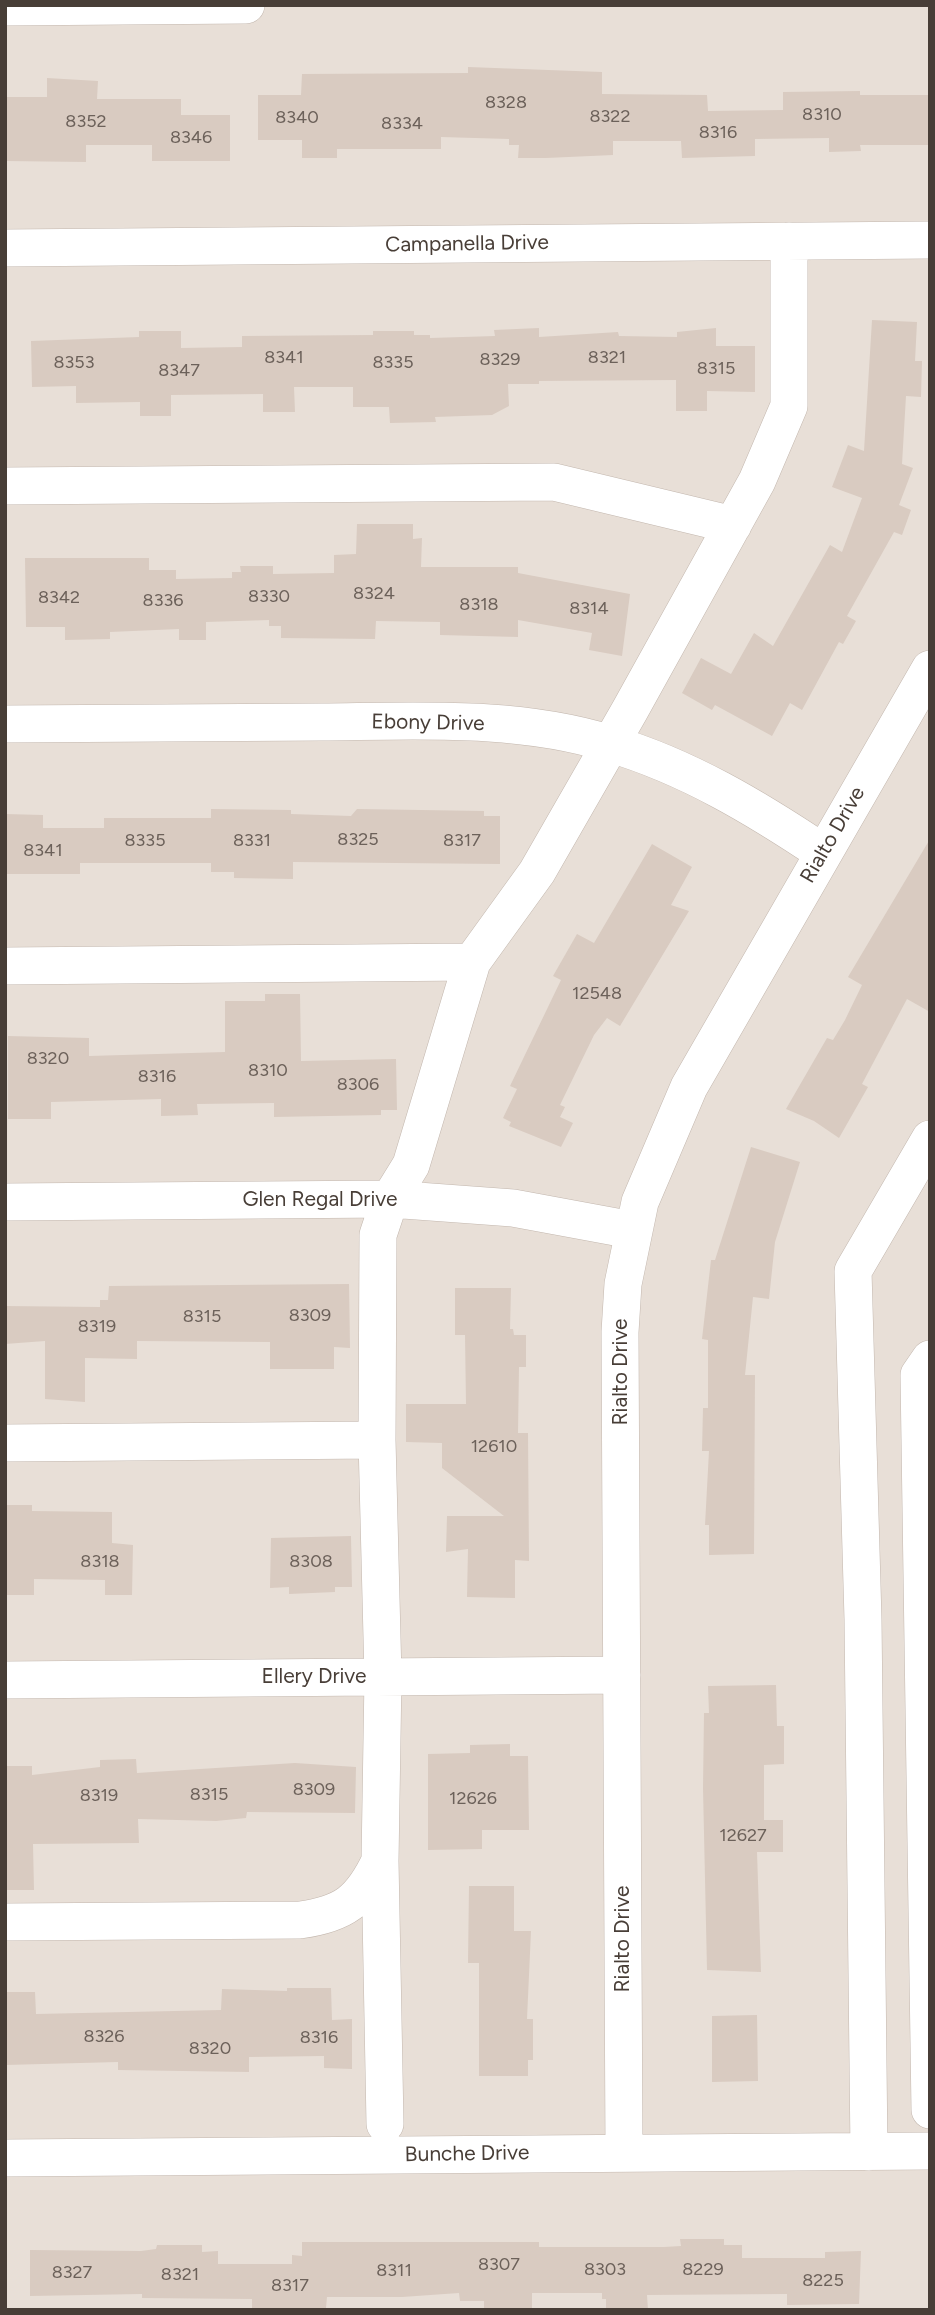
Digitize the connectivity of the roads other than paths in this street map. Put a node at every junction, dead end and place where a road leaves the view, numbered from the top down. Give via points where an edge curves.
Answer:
1 (246, 5) edge
2 (5, 7) edge
3 (930, 240) edge
4 (789, 241) junction
5 (5, 248) edge
6 (5, 486) edge
7 (733, 525) junction
8 (930, 669) edge
9 (5, 724) edge
10 (610, 743) junction
11 (822, 852) junction
12 (472, 962) junction
13 (5, 965) edge
14 (930, 1139) edge
15 (390, 1199) junction
16 (5, 1202) edge
17 (632, 1230) junction
18 (930, 1359) edge
19 (377, 1440) junction
20 (5, 1443) edge
21 (622, 1675) junction
22 (383, 1677) junction
23 (5, 1679) edge
24 (380, 1861) junction
25 (5, 1922) edge
26 (930, 2110) edge
27 (384, 2124) dead end
28 (930, 2151) edge
29 (624, 2152) junction
30 (869, 2152) junction
31 (5, 2158) edge

1 - 2 street
3 - 4 street, Campanella Drive
4 - 5 street, Campanella Drive
4 - 7 street via 789,406
6 - 7 street via 554,482
7 - 10 street
8 - 11 street, Rialto Drive
9 - 10 street, Ebony Drive via 448,721 536,728
10 - 11 street, Ebony Drive via 685,771
10 - 12 street via 537,872
11 - 17 street, Rialto Drive via 689,1087
12 - 13 street
12 - 15 street via 411,1165
14 - 30 street via 853,1271 863,1619
15 - 16 street, Glen Regal Drive
15 - 17 street, Glen Regal Drive via 513,1209
15 - 19 street via 378,1235
17 - 21 street, Rialto Drive via 620,1332
18 - 26 street via 919,1375
19 - 20 street
19 - 22 street
21 - 22 street, Ellery Drive
21 - 29 street, Rialto Drive
22 - 23 street, Ellery Drive
22 - 24 street
24 - 25 street via 369,1885 350,1905 325,1916 300,1920
24 - 27 street
28 - 30 street, Bunche Drive
29 - 30 street, Bunche Drive
29 - 31 street, Bunche Drive

